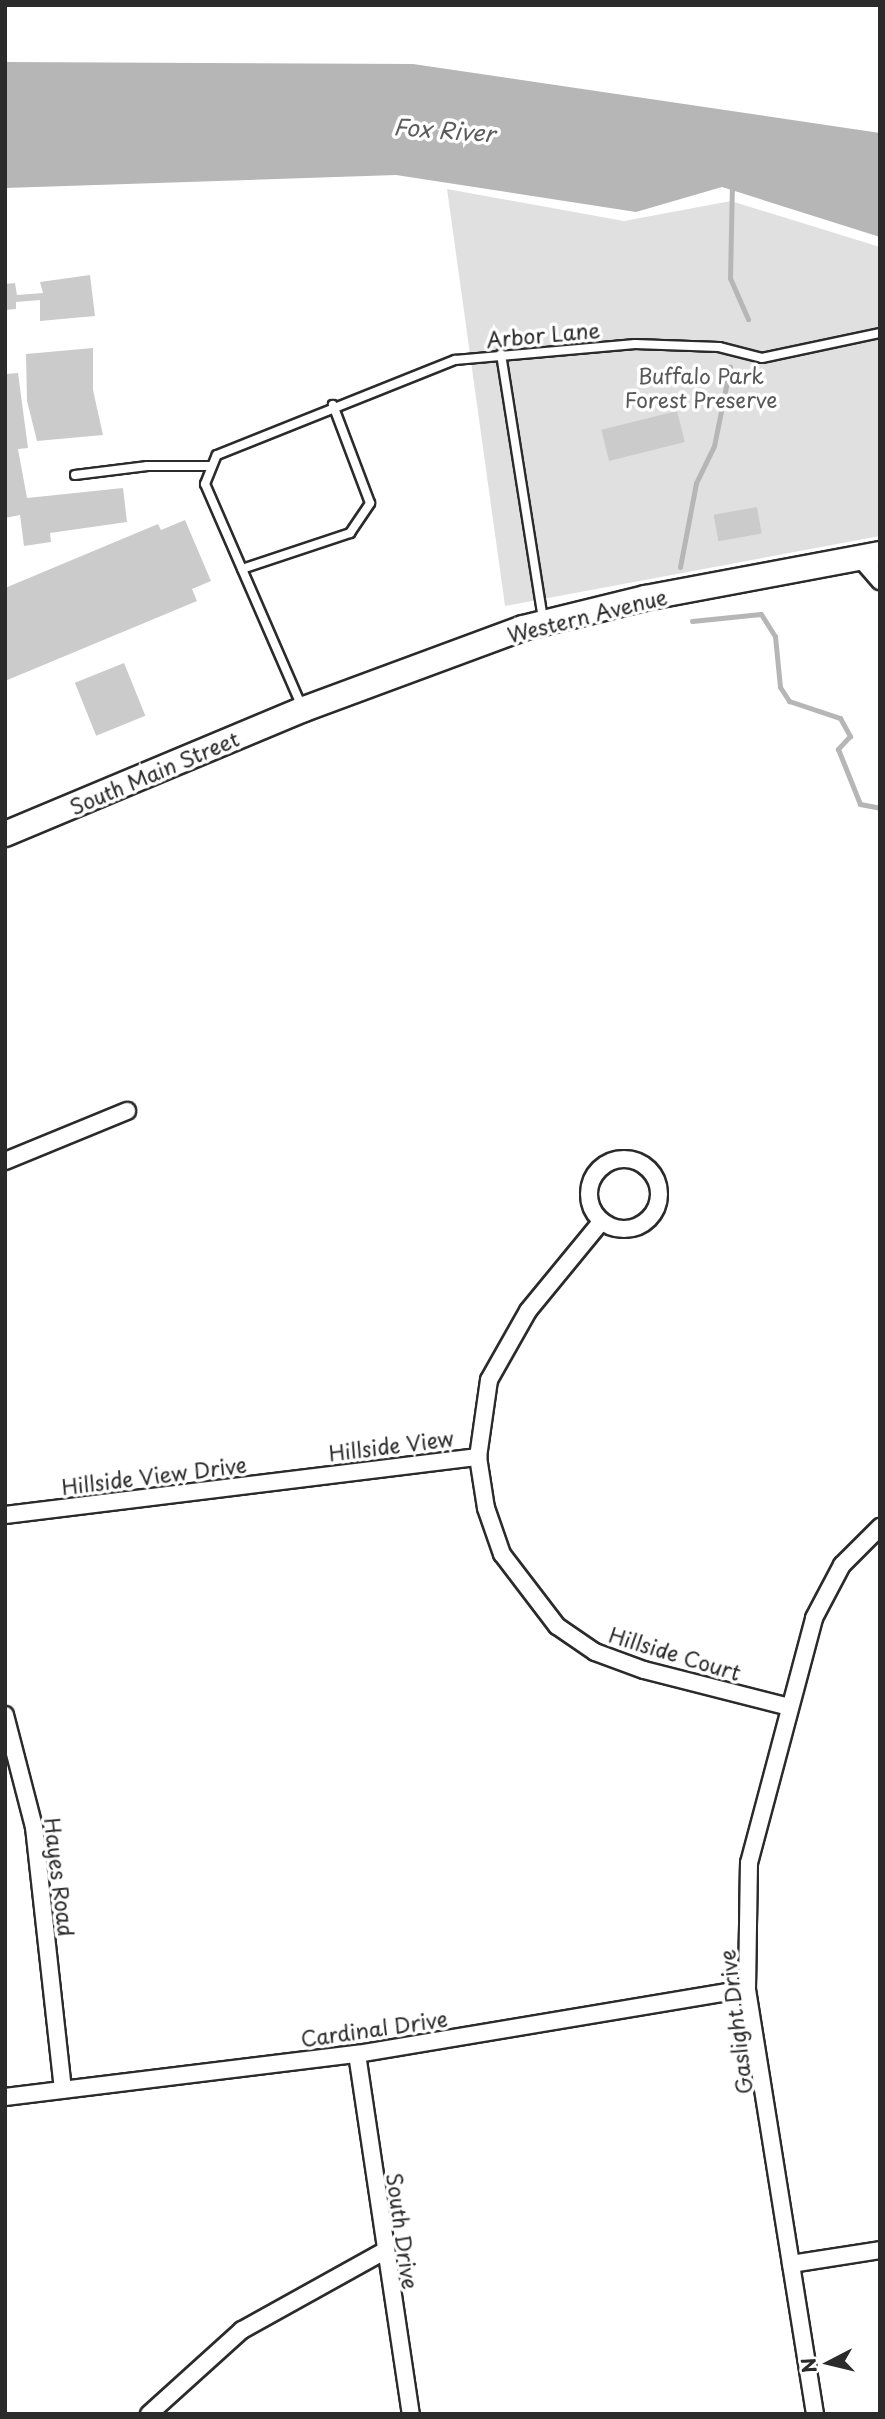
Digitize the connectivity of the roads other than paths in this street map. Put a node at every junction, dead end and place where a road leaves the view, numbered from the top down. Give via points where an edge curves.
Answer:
1 (880, 333) edge
2 (501, 354) junction
3 (333, 405) junction
4 (211, 466) junction
5 (75, 475) dead end
6 (869, 555) edge
7 (242, 569) junction
8 (880, 581) edge
9 (544, 622) junction
10 (304, 709) junction
11 (5, 834) edge
12 (127, 1111) dead end
13 (5, 1161) edge
14 (601, 1222) junction
15 (478, 1457) junction
16 (309, 1476) joint
17 (5, 1515) edge
18 (880, 1527) edge
19 (789, 1707) junction
20 (5, 1715) edge
21 (747, 1989) junction
22 (357, 2054) junction
23 (63, 2089) junction
24 (5, 2097) edge
25 (880, 2250) edge
26 (383, 2252) junction
27 (791, 2264) junction
28 (149, 2414) edge
29 (411, 2414) edge
30 (815, 2414) edge

1 - 2 lane, Arbor Lane via 762,358 719,347 635,344
2 - 3 lane, Arbor Lane via 455,360
2 - 9 lane
3 - 4 lane, Arbor Lane via 229,448
3 - 7 lane via 370,503 350,533
4 - 5 lane via 147,466
4 - 7 lane via 205,484
6 - 8 street
6 - 9 main road, Western Avenue
7 - 10 lane
9 - 10 main road, Western Avenue
10 - 11 main road, South Main Street
12 - 13 street
14 - 14 street via 627,1230 652,1217 660,1190 646,1166 620,1158 596,1171 588,1198
14 - 15 street, Hillside Court via 528,1311 503,1352 479,1419
15 - 16 street, Hillside View
15 - 19 street, Hillside Court via 486,1508 502,1554 557,1626 595,1652 644,1671
16 - 17 street, Hillside View Drive
18 - 19 street, Gaslight Drive via 842,1564 814,1618
19 - 21 street, Gaslight Drive via 749,1863
20 - 23 street, Hayes Road via 34,1827
21 - 22 street, Cardinal Drive
21 - 27 street, Gaslight Drive
22 - 23 street, Cardinal Drive
22 - 26 street, South Drive
23 - 24 street, Cardinal Drive
25 - 27 street
26 - 28 street via 242,2330
26 - 29 street, South Drive
27 - 30 street, Gaslight Drive

